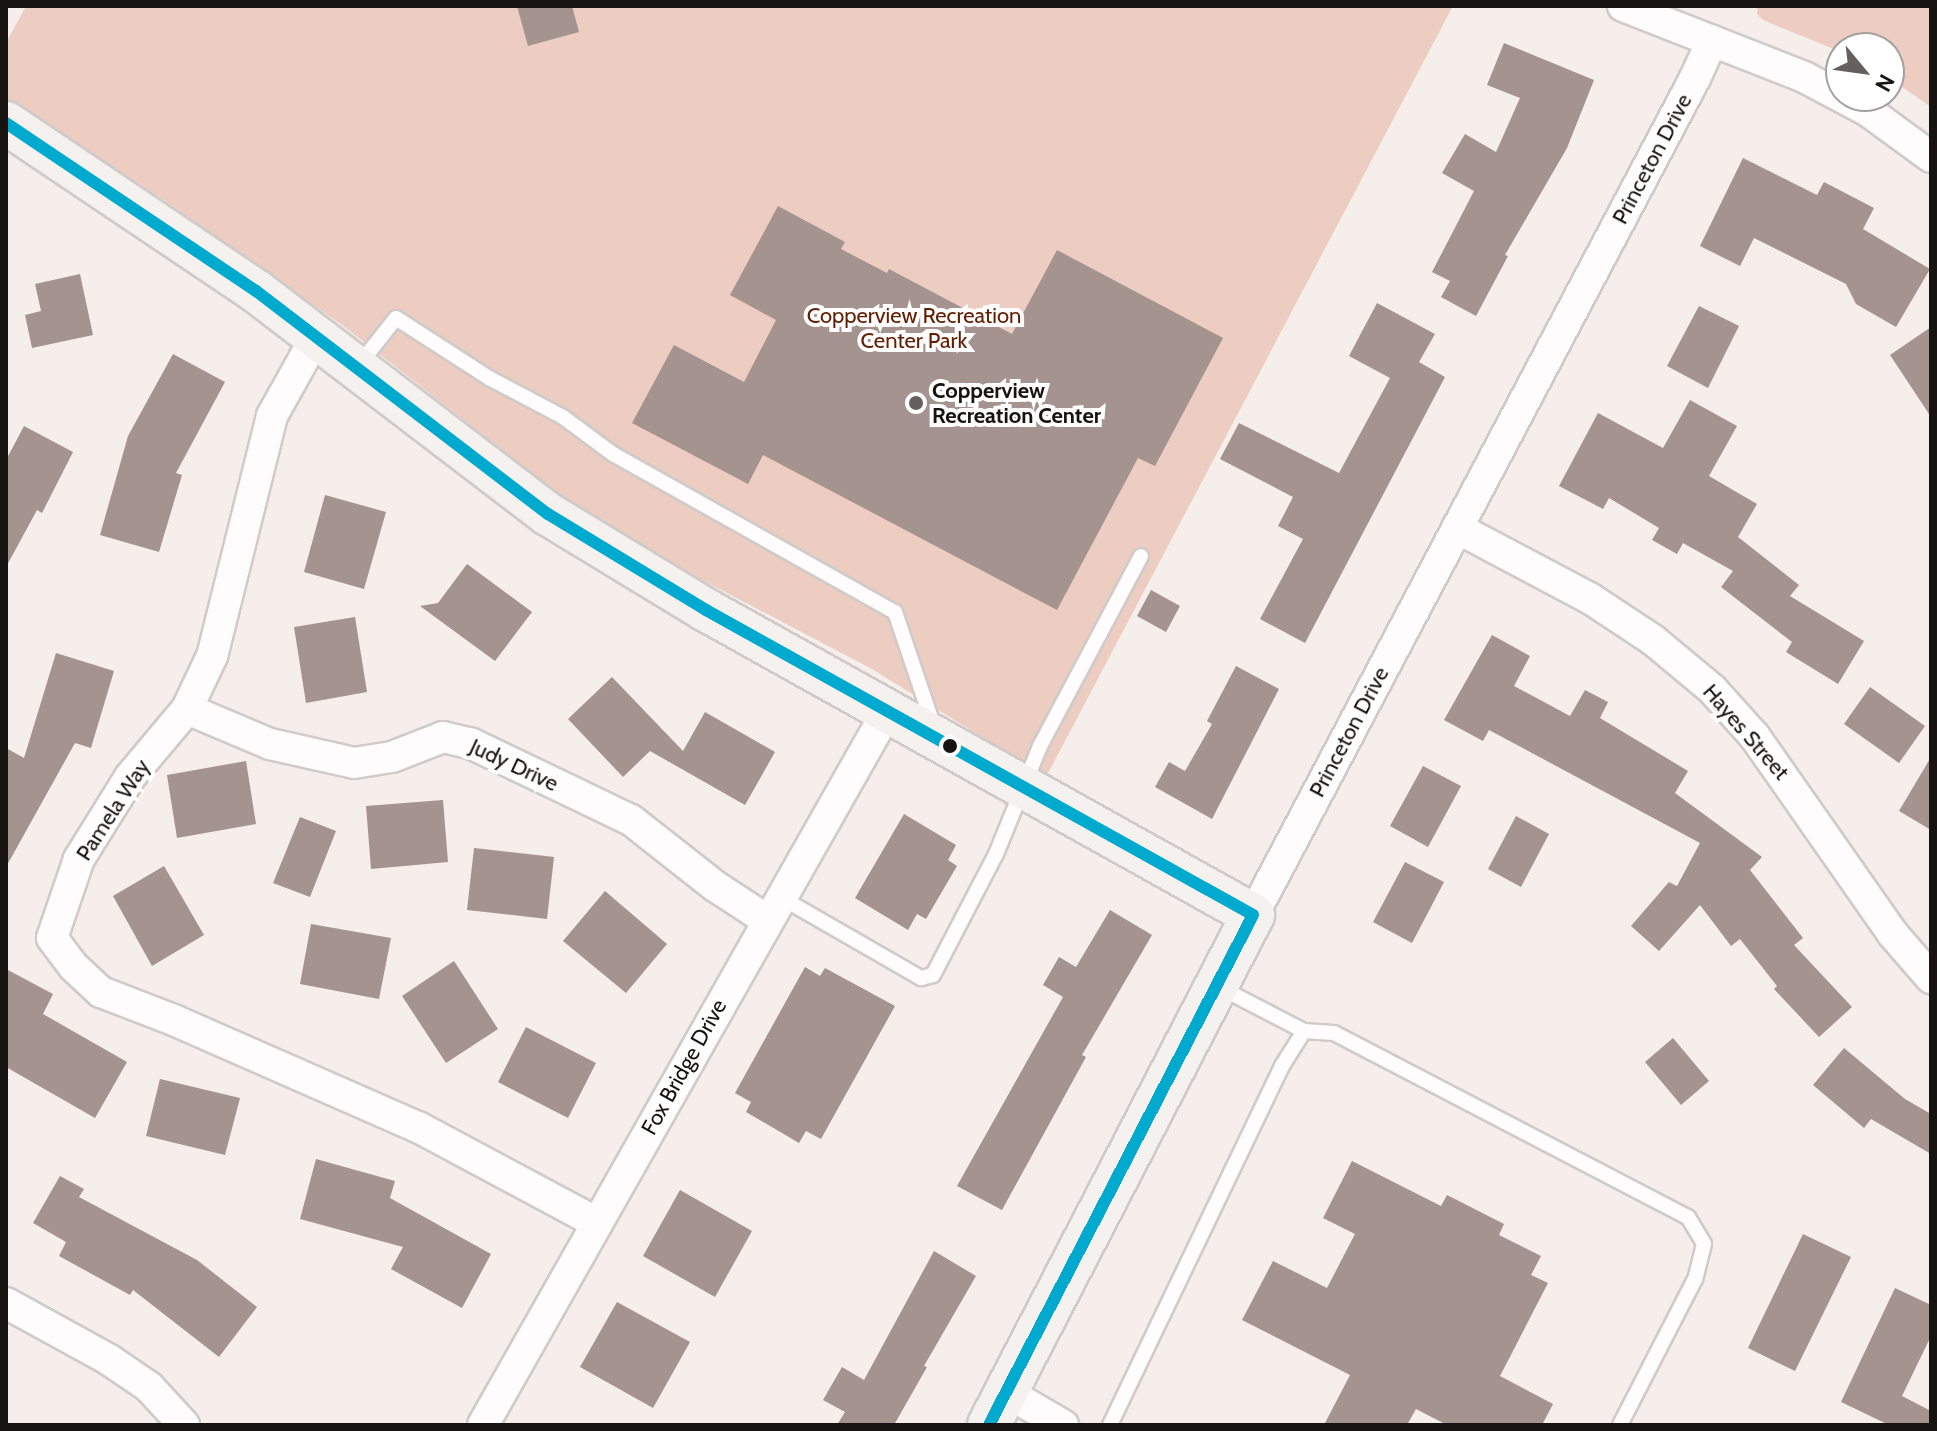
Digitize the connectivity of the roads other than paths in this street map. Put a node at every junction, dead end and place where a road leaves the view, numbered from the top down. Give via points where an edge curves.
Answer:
1 (1623, 6) edge
2 (1712, 41) junction
3 (6, 123) edge
4 (1931, 157) edge
5 (317, 335) junction
6 (358, 366) junction
7 (1457, 528) junction
8 (1141, 556) dead end
9 (187, 709) junction
10 (888, 710) junction
11 (937, 736) junction
12 (1023, 785) junction
13 (774, 909) junction
14 (1253, 915) junction
15 (1931, 978) edge
16 (1217, 986) junction
17 (1304, 1031) junction
18 (597, 1223) junction
19 (6, 1303) edge
20 (997, 1408) edge
21 (184, 1425) edge
22 (483, 1425) edge
23 (1063, 1425) edge
24 (1110, 1425) edge
25 (1620, 1425) edge

1 - 2 street
2 - 4 street via 1804,77 1868,111
2 - 7 street, Princeton Drive
3 - 5 street
5 - 6 street
5 - 9 street, Pamela Way via 272,416 212,656
6 - 10 street via 548,514 694,603
6 - 11 lane via 396,318 489,378 563,417 613,454 895,612
7 - 14 street, Princeton Drive
7 - 15 street, Hayes Street via 1591,599 1653,640 1712,689 1763,747 1892,933
8 - 12 lane
9 - 13 street, Judy Drive via 270,744 354,763 392,757 443,737 470,743 631,820 715,886
9 - 18 street, Pamela Way via 130,777 79,859 52,938 74,967 101,992 420,1128
10 - 11 street
10 - 13 street, Fox Bridge Drive
11 - 12 street
12 - 13 lane via 986,875 927,979
12 - 14 street
13 - 18 street, Fox Bridge Drive
14 - 16 street, Princeton Drive
16 - 17 lane
16 - 20 street, Princeton Drive
17 - 24 lane via 1282,1066
17 - 25 lane via 1334,1033 1688,1217 1704,1244 1695,1279
18 - 22 street, Fox Bridge Drive
19 - 21 street via 129,1373
20 - 23 street

